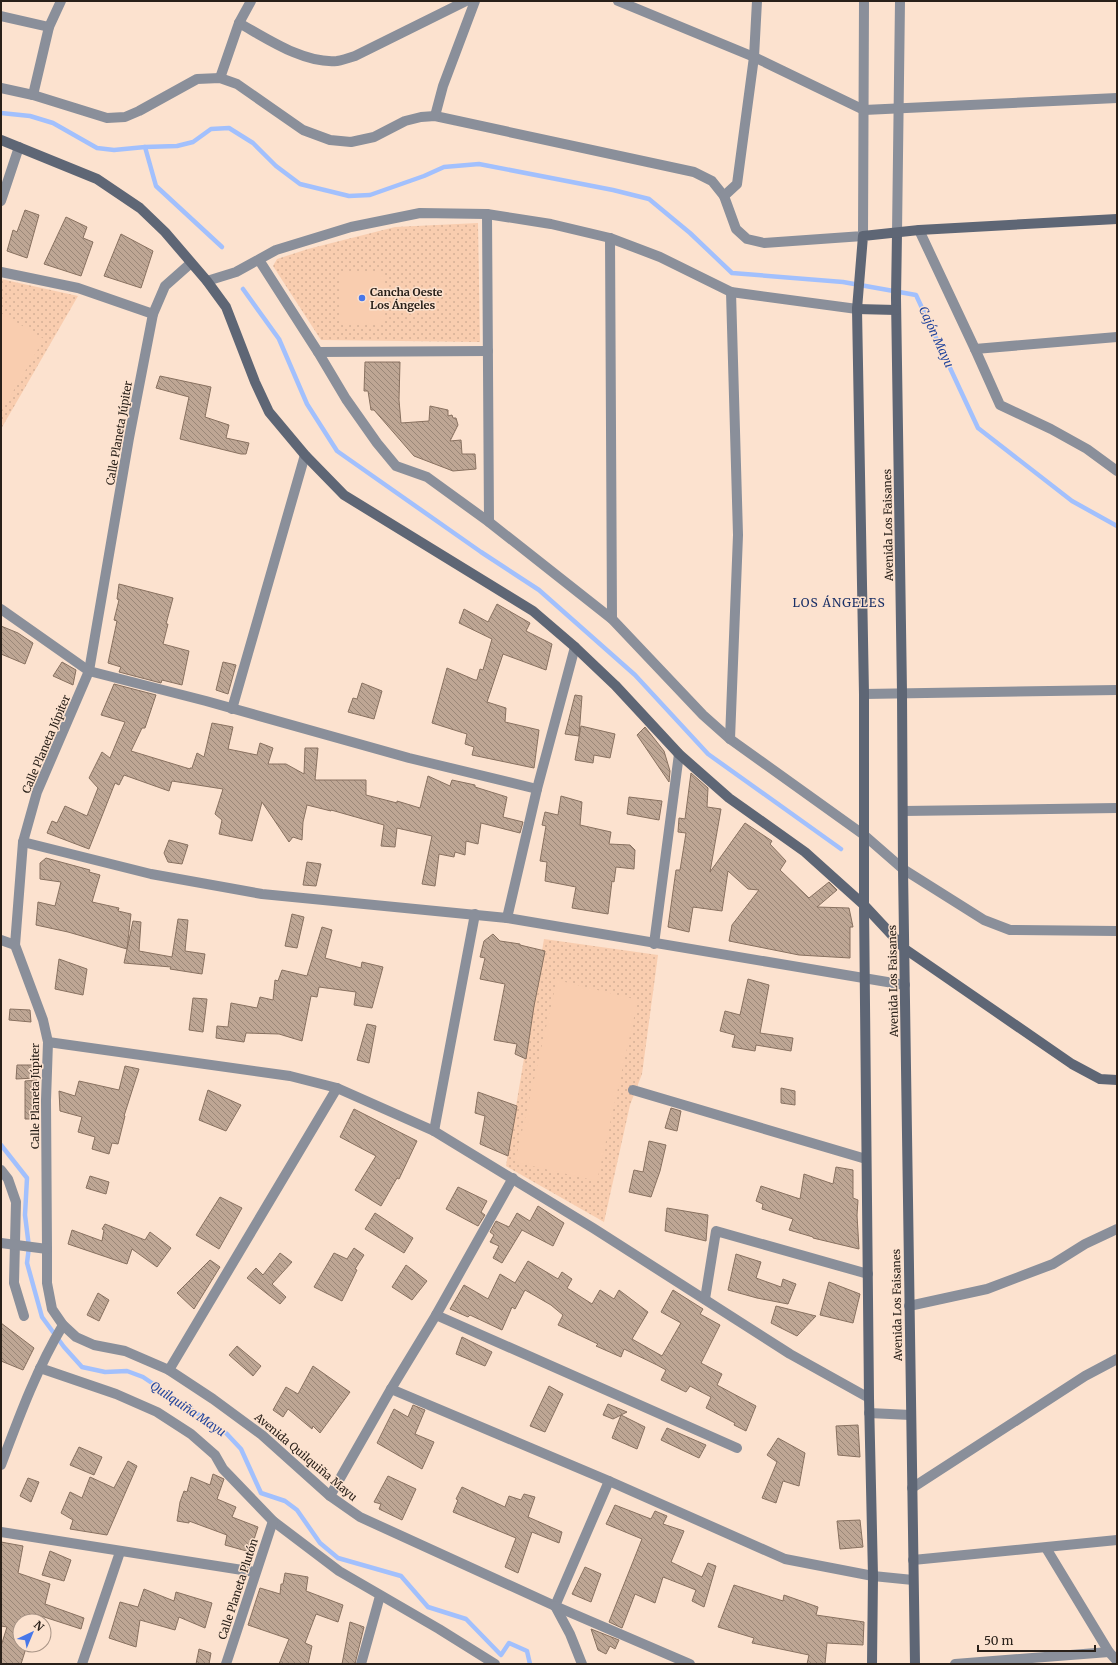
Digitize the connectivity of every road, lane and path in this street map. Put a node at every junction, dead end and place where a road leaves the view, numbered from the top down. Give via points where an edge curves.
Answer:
1 (62, 1) edge
2 (251, 1) edge
3 (466, 1) edge
4 (475, 1) edge
5 (618, 1) edge
6 (757, 1) edge
7 (864, 1) edge
8 (900, 1) edge
9 (1, 16) edge
10 (239, 22) junction
11 (49, 27) junction
12 (754, 57) junction
13 (220, 78) junction
14 (1, 88) edge
15 (32, 95) junction
16 (1117, 98) edge
17 (898, 108) junction
18 (864, 110) junction
19 (435, 116) junction
20 (1, 140) edge
21 (19, 147) junction
22 (724, 196) junction
23 (1, 201) edge
24 (487, 214) junction
25 (1117, 219) edge
26 (919, 230) junction
27 (897, 233) junction
28 (863, 236) junction
29 (610, 238) junction
30 (259, 260) junction
31 (191, 262) junction
32 (1, 272) edge
33 (207, 281) junction
34 (731, 292) junction
35 (857, 309) junction
36 (896, 310) junction
37 (153, 314) junction
38 (1117, 337) edge
39 (975, 349) junction
40 (488, 351) junction
41 (318, 352) junction
42 (305, 455) junction
43 (1117, 472) edge
44 (489, 522) junction
45 (1, 609) edge
46 (612, 619) junction
47 (575, 647) junction
48 (89, 671) junction
49 (1117, 690) edge
50 (902, 692) junction
51 (864, 694) junction
52 (232, 709) junction
53 (730, 739) junction
54 (679, 754) junction
55 (537, 789) junction
56 (1117, 808) edge
57 (903, 811) junction
58 (864, 835) junction
59 (23, 842) junction
60 (903, 869) junction
61 (864, 905) junction
62 (475, 914) junction
63 (507, 918) junction
64 (1117, 931) edge
65 (1, 940) edge
66 (654, 944) junction
67 (15, 945) junction
68 (904, 949) junction
69 (865, 979) junction
70 (905, 985) junction
71 (48, 1042) junction
72 (1117, 1080) edge
73 (337, 1088) junction
74 (633, 1090) dead end
75 (434, 1131) junction
76 (866, 1159) junction
77 (1, 1170) edge
78 (513, 1178) junction
79 (1117, 1229) edge
80 (1, 1244) edge
81 (14, 1245) junction
82 (47, 1249) junction
83 (868, 1274) junction
84 (705, 1299) junction
85 (909, 1306) junction
86 (436, 1315) junction
87 (24, 1316) dead end
88 (63, 1325) junction
89 (1117, 1359) edge
90 (40, 1368) junction
91 (169, 1370) junction
92 (391, 1389) junction
93 (869, 1398) junction
94 (869, 1413) junction
95 (911, 1415) junction
96 (737, 1448) dead end
97 (1, 1465) edge
98 (609, 1481) junction
99 (912, 1488) junction
100 (330, 1496) junction
101 (273, 1521) junction
102 (1, 1532) edge
103 (1117, 1540) edge
104 (1046, 1548) junction
105 (120, 1552) junction
106 (913, 1560) junction
107 (255, 1572) junction
108 (873, 1576) junction
109 (913, 1580) junction
110 (380, 1596) junction
111 (555, 1606) junction
112 (1109, 1652) junction
113 (1117, 1661) edge
114 (82, 1664) edge
115 (226, 1664) edge
116 (362, 1664) edge
117 (495, 1664) edge
118 (582, 1664) edge
119 (690, 1664) edge
120 (872, 1664) edge
121 (915, 1664) edge
122 (955, 1664) edge

1 - 11 street
2 - 10 street
3 - 10 street via 355,56 336,61 311,58 274,43
4 - 19 street via 443,86
5 - 12 street
6 - 12 street
7 - 18 street
8 - 17 street
9 - 11 street
10 - 13 street
11 - 15 street
12 - 18 street
12 - 22 street via 737,184
13 - 15 street via 197,79 139,111 107,118
13 - 19 street via 237,84 303,130 330,140 351,142 374,137 405,121
14 - 15 street
16 - 17 street
17 - 18 street
17 - 27 street
18 - 28 street
19 - 22 street via 694,172 712,181
20 - 21 street
21 - 23 street
21 - 31 street via 103,183 140,208
22 - 28 street via 736,229 747,239 764,243
24 - 29 street via 551,224
24 - 30 street via 420,213 351,227 276,250
24 - 40 street
25 - 26 street
26 - 27 street
26 - 39 street
27 - 28 street
27 - 36 street, Avenida Los Faisanes
28 - 35 street
29 - 34 street via 660,257
29 - 46 street
30 - 33 street via 236,272
30 - 41 street
31 - 33 street
31 - 37 street, Calle Planeta Júpiter via 165,286
32 - 37 street via 78,288
33 - 42 street via 226,307 269,412
34 - 35 street
34 - 53 street via 738,535
35 - 36 street
35 - 51 street
36 - 50 street, Avenida Los Faisanes
37 - 48 street, Calle Planeta Júpiter
38 - 39 street
39 - 43 street via 1000,405 1087,449
40 - 41 street
40 - 44 street
41 - 44 street via 346,399 396,466 427,476
42 - 47 street via 344,495 533,611
42 - 52 street
44 - 46 street
45 - 48 street
46 - 53 street via 703,715
47 - 54 street via 615,685
47 - 55 street
48 - 52 street
48 - 59 street, Calle Planeta Júpiter via 37,792
49 - 50 street
50 - 51 street
50 - 57 street, Avenida Los Faisanes
51 - 58 street
52 - 55 street via 409,758
53 - 58 street
54 - 61 street via 729,798 805,852
54 - 66 street
55 - 63 street
56 - 57 street
57 - 60 street, Avenida Los Faisanes
58 - 60 street
58 - 61 street
59 - 62 street via 151,874 262,894
59 - 67 street, Calle Planeta Júpiter
60 - 64 street via 984,920 1010,930
60 - 68 street, Avenida Los Faisanes
61 - 68 street
61 - 69 street
62 - 63 street
62 - 75 street
63 - 66 street
65 - 67 street
66 - 69 street
67 - 71 street, Calle Planeta Júpiter via 43,1020
68 - 70 street, Avenida Los Faisanes
68 - 72 street via 1072,1064 1100,1079
69 - 70 street
69 - 76 street
70 - 85 street, Avenida Los Faisanes
71 - 73 street via 290,1076
71 - 82 street, Calle Planeta Júpiter
73 - 75 street
73 - 91 street
74 - 76 street
75 - 78 street
76 - 83 street
77 - 81 street via 8,1178 16,1202
78 - 84 street
78 - 86 street
79 - 85 street via 1085,1244 1053,1264 987,1289
80 - 81 street
81 - 82 street
81 - 87 street via 14,1283
82 - 88 street, Avenida Quilquiña Mayu via 52,1309
83 - 84 street via 716,1231
83 - 93 street
84 - 93 street via 790,1354
85 - 95 street, Avenida Los Faisanes
86 - 92 street
86 - 96 street
88 - 90 street
88 - 91 street, Avenida Quilquiña Mayu via 76,1337 94,1345 125,1351
89 - 99 street via 1085,1376
90 - 97 street
90 - 101 street via 116,1394 157,1412 191,1434 215,1455 223,1469
91 - 100 street, Avenida Quilquiña Mayu via 262,1435
92 - 98 street
92 - 100 street
93 - 94 street
94 - 95 street
94 - 108 street
95 - 99 street, Avenida Los Faisanes
98 - 108 street via 785,1559
98 - 111 street
99 - 106 street, Avenida Los Faisanes
100 - 111 street, Avenida Quilquiña Mayu via 360,1517
101 - 107 street, Calle Planeta Plutón
101 - 110 street via 339,1572
102 - 105 street
103 - 104 street
104 - 106 street
104 - 112 street
105 - 107 street
105 - 114 street
106 - 109 street, Avenida Los Faisanes
107 - 115 street, Calle Planeta Plutón
108 - 109 street
108 - 120 street
109 - 121 street, Avenida Los Faisanes
110 - 116 street
110 - 117 street via 440,1629
111 - 118 street
111 - 119 street, Avenida Quilquiña Mayu
112 - 113 street
112 - 122 street

